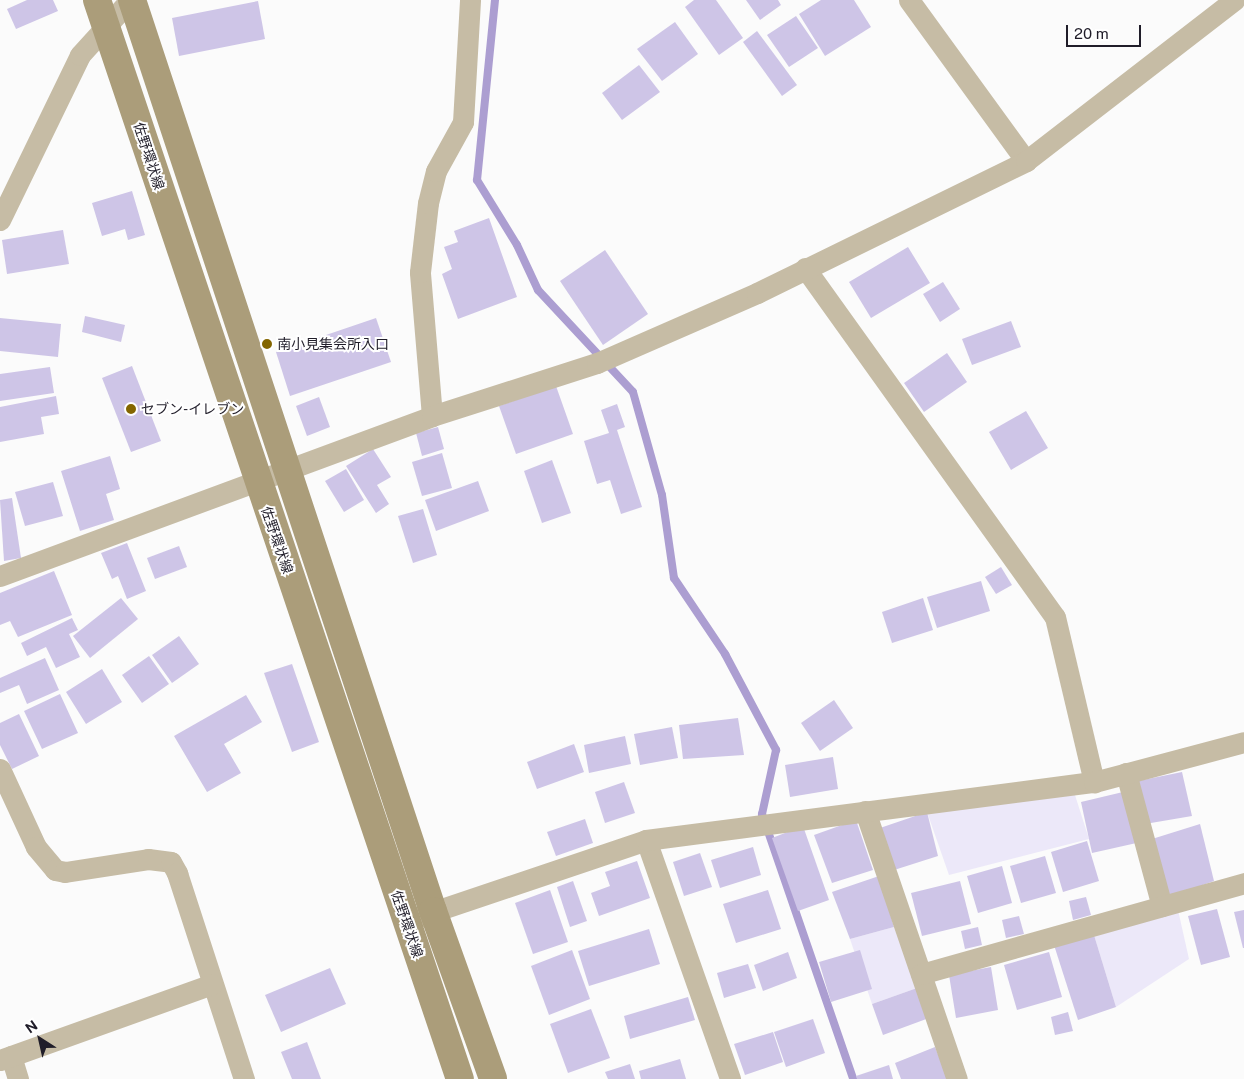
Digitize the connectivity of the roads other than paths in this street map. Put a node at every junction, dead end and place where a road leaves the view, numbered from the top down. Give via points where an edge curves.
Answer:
1 (97, 0) edge
2 (131, 0) edge
3 (470, 0) edge
4 (909, 0) edge
5 (1234, 0) edge
6 (107, 28) junction
7 (1026, 161) junction
8 (0, 220) edge
9 (805, 268) junction
10 (432, 416) junction
11 (286, 468) junction
12 (257, 480) junction
13 (0, 576) edge
14 (1244, 742) edge
15 (0, 769) edge
16 (1126, 773) junction
17 (1094, 782) junction
18 (864, 810) junction
19 (646, 840) junction
20 (1244, 883) edge
21 (1162, 906) junction
22 (433, 911) junction
23 (406, 921) junction
24 (921, 974) junction
25 (212, 984) junction
26 (5, 1058) edge
27 (18, 1079) edge
28 (244, 1079) edge
29 (460, 1079) edge
30 (492, 1079) edge
31 (730, 1079) edge
32 (957, 1079) edge

1 - 6 main road, 佐野環状線
2 - 6 street
2 - 11 main road, 佐野環状線
3 - 10 street via 463,122 436,171 428,202 420,272
4 - 7 street
5 - 7 street
6 - 8 street via 80,55
6 - 12 main road, 佐野環状線
7 - 9 street
9 - 10 street via 672,332 597,363
9 - 17 street via 1055,617
10 - 11 street
11 - 12 street
11 - 22 main road, 佐野環状線
12 - 13 street
12 - 23 main road, 佐野環状線
14 - 16 street
15 - 25 street via 44,862 55,870 65,872 148,859 171,862
16 - 17 street
16 - 21 street
17 - 18 street
18 - 19 street
18 - 24 street
19 - 22 street
19 - 31 street
20 - 21 street
21 - 24 street
22 - 23 street
22 - 30 main road, 佐野環状線
23 - 29 main road, 佐野環状線
24 - 32 street
25 - 26 street
25 - 28 street
26 - 27 street

